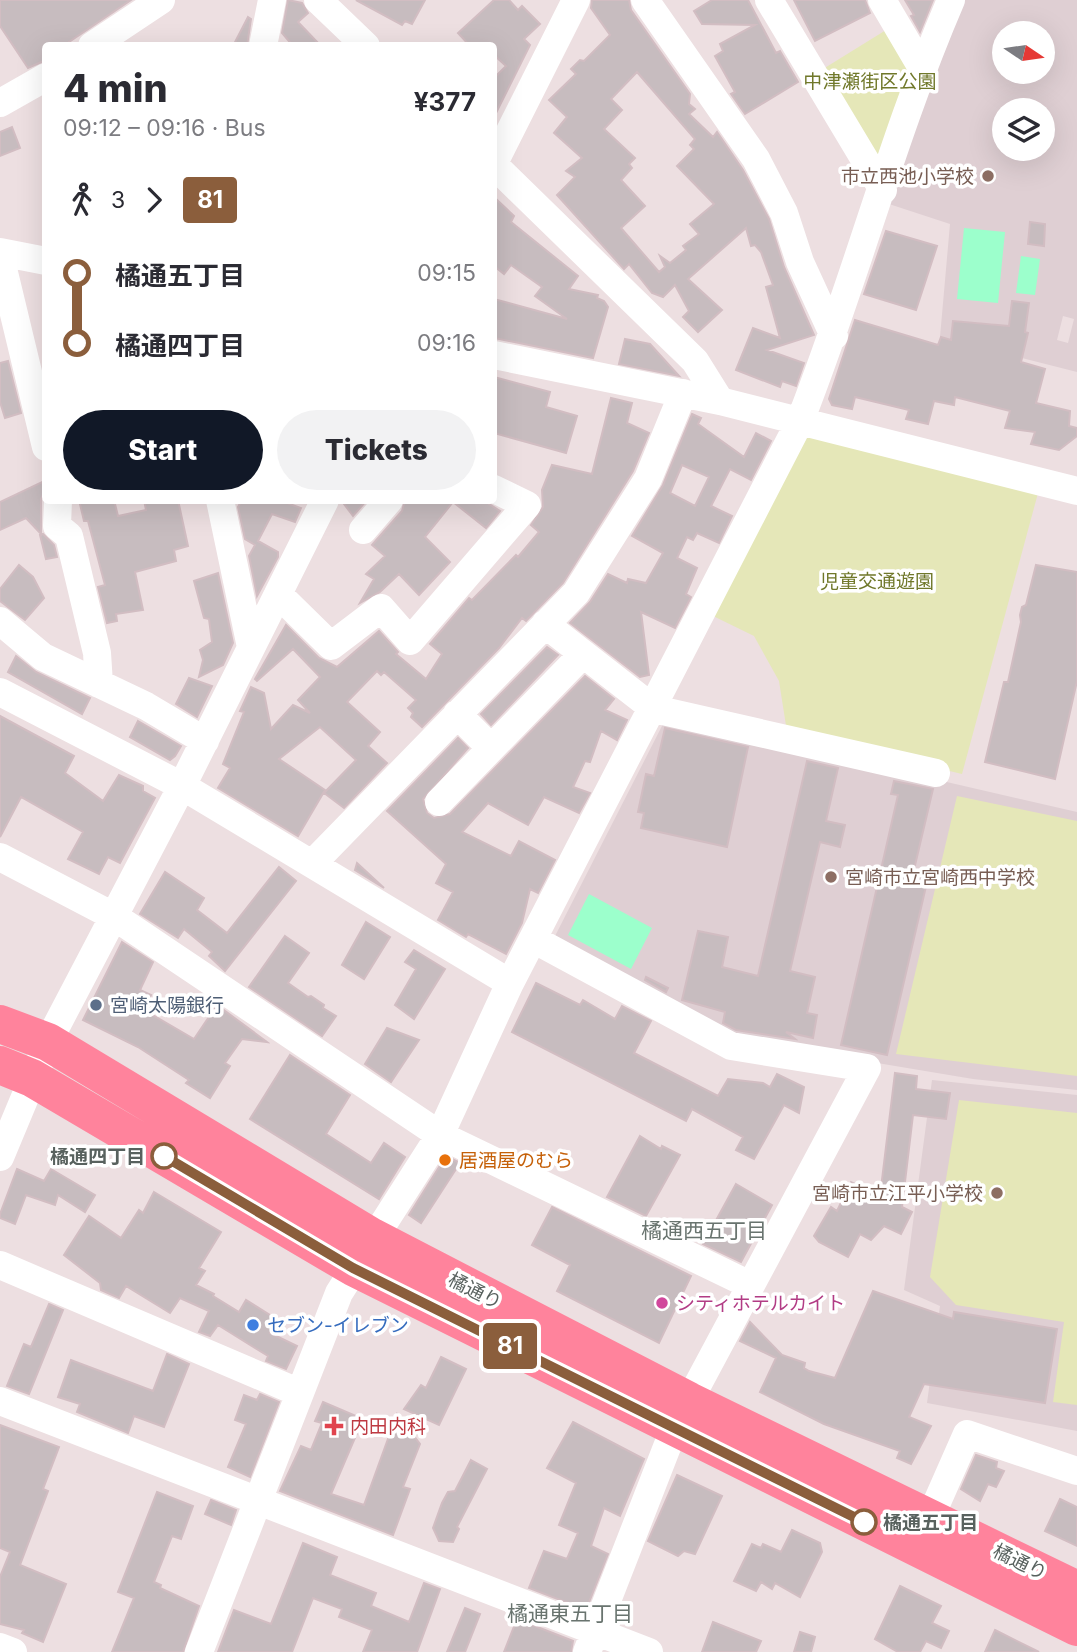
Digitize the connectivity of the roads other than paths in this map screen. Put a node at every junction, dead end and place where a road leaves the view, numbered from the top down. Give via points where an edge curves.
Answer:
1 (161, 0) edge
2 (272, 0) edge
3 (318, 0) edge
4 (576, 0) edge
5 (645, 0) edge
6 (769, 0) edge
7 (882, 0) edge
8 (951, 0) edge
9 (98, 42) edge
10 (264, 42) edge
11 (362, 42) edge
12 (922, 68) junction
13 (42, 79) edge
14 (0, 103) edge
15 (497, 158) edge
16 (497, 167) edge
17 (883, 190) junction
18 (0, 254) edge
19 (42, 260) edge
20 (834, 336) junction
21 (497, 356) edge
22 (683, 393) junction
23 (720, 401) junction
24 (800, 421) junction
25 (42, 430) edge
26 (497, 490) edge
27 (1077, 491) edge
28 (58, 504) edge
29 (220, 504) edge
30 (322, 504) edge
31 (386, 504) edge
32 (363, 530) dead end
33 (278, 594) junction
34 (0, 621) edge
35 (545, 624) junction
36 (251, 647) junction
37 (583, 654) junction
38 (99, 684) junction
39 (0, 692) edge
40 (653, 709) junction
41 (457, 714) junction
42 (205, 741) junction
43 (491, 748) junction
44 (936, 774) dead end
45 (182, 786) junction
46 (439, 802) dead end
47 (0, 857) edge
48 (312, 864) junction
49 (115, 917) junction
50 (533, 939) junction
51 (510, 984) junction
52 (0, 1024) edge
53 (48, 1042) junction
54 (16, 1071) edge
55 (440, 1135) junction
56 (0, 1157) edge
57 (363, 1252) junction
58 (0, 1265) edge
59 (750, 1285) junction
60 (300, 1393) junction
61 (0, 1401) edge
62 (682, 1415) junction
63 (1077, 1471) edge
64 (258, 1502) junction
65 (930, 1518) junction
66 (1077, 1590) edge
67 (1077, 1628) edge
68 (591, 1641) edge
69 (0, 1647) edge
70 (13, 1652) edge
71 (200, 1652) edge
72 (649, 1652) edge

1 - 9 street
2 - 10 street
3 - 11 street
4 - 15 street
5 - 20 street via 756,159 784,213 800,262
6 - 17 street
7 - 12 street
8 - 12 street
12 - 17 street
13 - 14 street
16 - 23 street via 695,361
17 - 20 street
18 - 19 street
18 - 25 street
20 - 24 street
21 - 22 street
22 - 23 street
22 - 35 street via 648,478 576,593
23 - 24 street
24 - 27 street
24 - 40 street
26 - 33 street via 527,505 410,641 381,608 331,646
28 - 38 street via 57,526 69,536 97,653
29 - 36 street
30 - 33 street
31 - 32 street
33 - 36 street
34 - 38 street via 43,657
35 - 37 street
35 - 41 street
36 - 42 street
37 - 40 street
37 - 43 street
38 - 42 street
39 - 45 street
40 - 44 street
40 - 50 street
41 - 43 street
41 - 48 street
42 - 45 street
43 - 46 street
45 - 48 street
45 - 49 street
47 - 49 street
48 - 51 street
49 - 53 street
49 - 55 street
50 - 51 street
50 - 59 street via 730,1046 867,1068
51 - 55 street
52 - 53 highway, 橘通り
53 - 54 street
53 - 57 highway, 橘通り
54 - 56 street
54 - 57 highway, 橘通り
55 - 57 street
55 - 59 street
57 - 60 street via 339,1293
57 - 62 highway, 橘通り
58 - 60 street
59 - 62 street
60 - 64 street
61 - 64 street
62 - 65 highway, 橘通り
62 - 67 highway, 橘通り
62 - 68 street
63 - 65 street via 967,1434
64 - 68 street
64 - 71 street
65 - 66 highway, 橘通り
68 - 72 street
69 - 70 street

